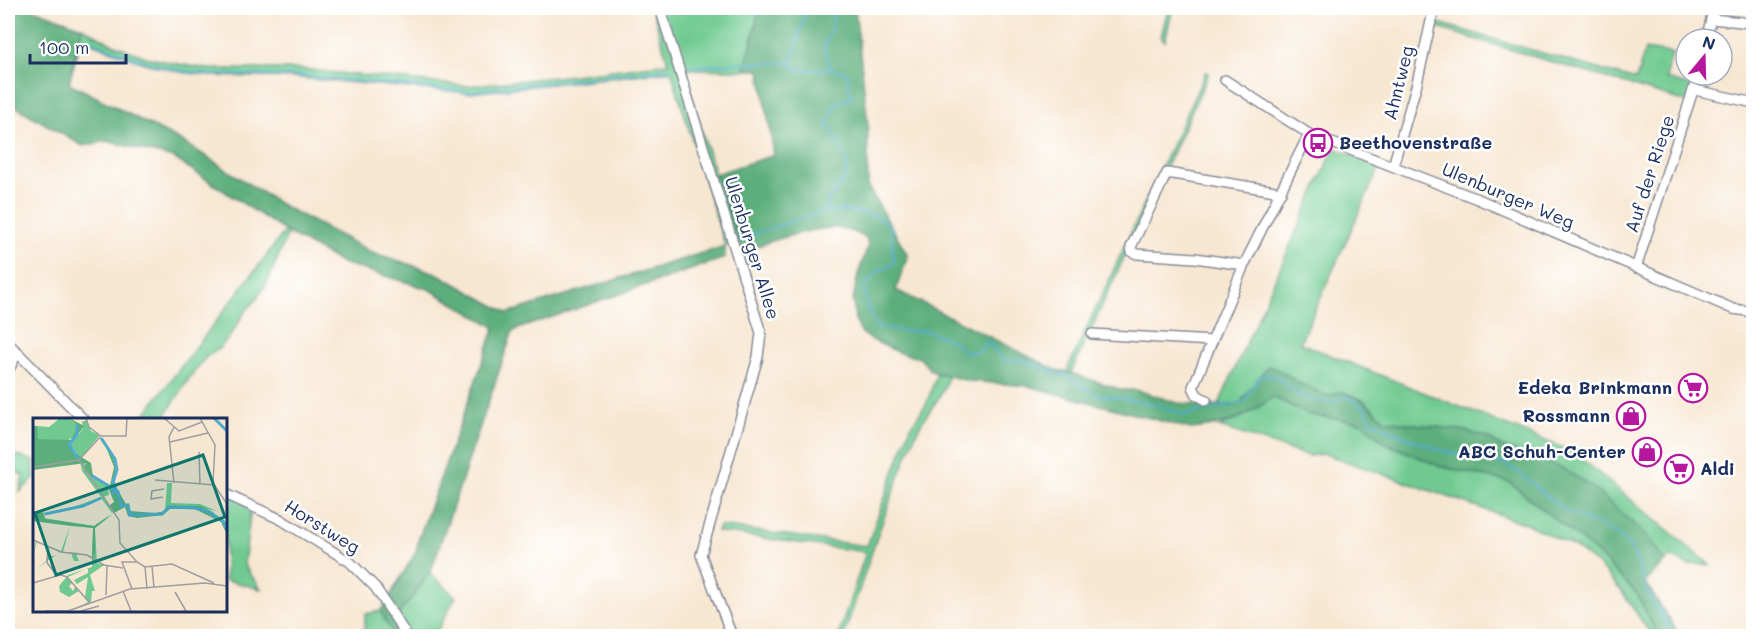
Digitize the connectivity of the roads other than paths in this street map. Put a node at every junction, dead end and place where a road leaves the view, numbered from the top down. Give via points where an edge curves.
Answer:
1 (660, 8) edge
2 (1434, 8) edge
3 (1714, 8) edge
4 (1711, 19) junction
5 (1754, 26) edge
6 (1709, 27) edge
7 (1225, 80) dead end
8 (1696, 87) edge
9 (1695, 90) junction
10 (1754, 103) edge
11 (1309, 134) junction
12 (1393, 166) junction
13 (1281, 192) junction
14 (1244, 265) junction
15 (1636, 268) junction
16 (1754, 312) edge
17 (1092, 334) dead end
18 (1212, 341) junction
19 (8, 343) edge
20 (18, 352) junction
21 (8, 371) edge
22 (1206, 400) dead end
23 (82, 418) edge
24 (226, 494) edge
25 (1754, 630) edge
26 (407, 636) edge
27 (732, 636) edge
28 (1752, 636) edge

1 - 27 street, Ulenburger Allee via 760,333 758,357 701,555
2 - 12 street, Ahntweg
3 - 4 street
4 - 5 street
4 - 6 street
7 - 11 street, Ulenburger Weg
8 - 9 street, Auf der Riege
9 - 10 street
9 - 15 street, Auf der Riege
11 - 12 street, Ulenburger Weg
11 - 13 street
12 - 15 street, Ulenburger Weg
13 - 14 street
13 - 14 street via 1167,173 1131,247 1137,254
14 - 18 street
15 - 16 street, Ulenburger Weg via 1733,309
17 - 18 street
18 - 22 street via 1194,387 1197,395
19 - 20 street
20 - 21 street
20 - 23 street
24 - 26 street, Horstweg via 280,519 350,562 375,587
25 - 28 street

